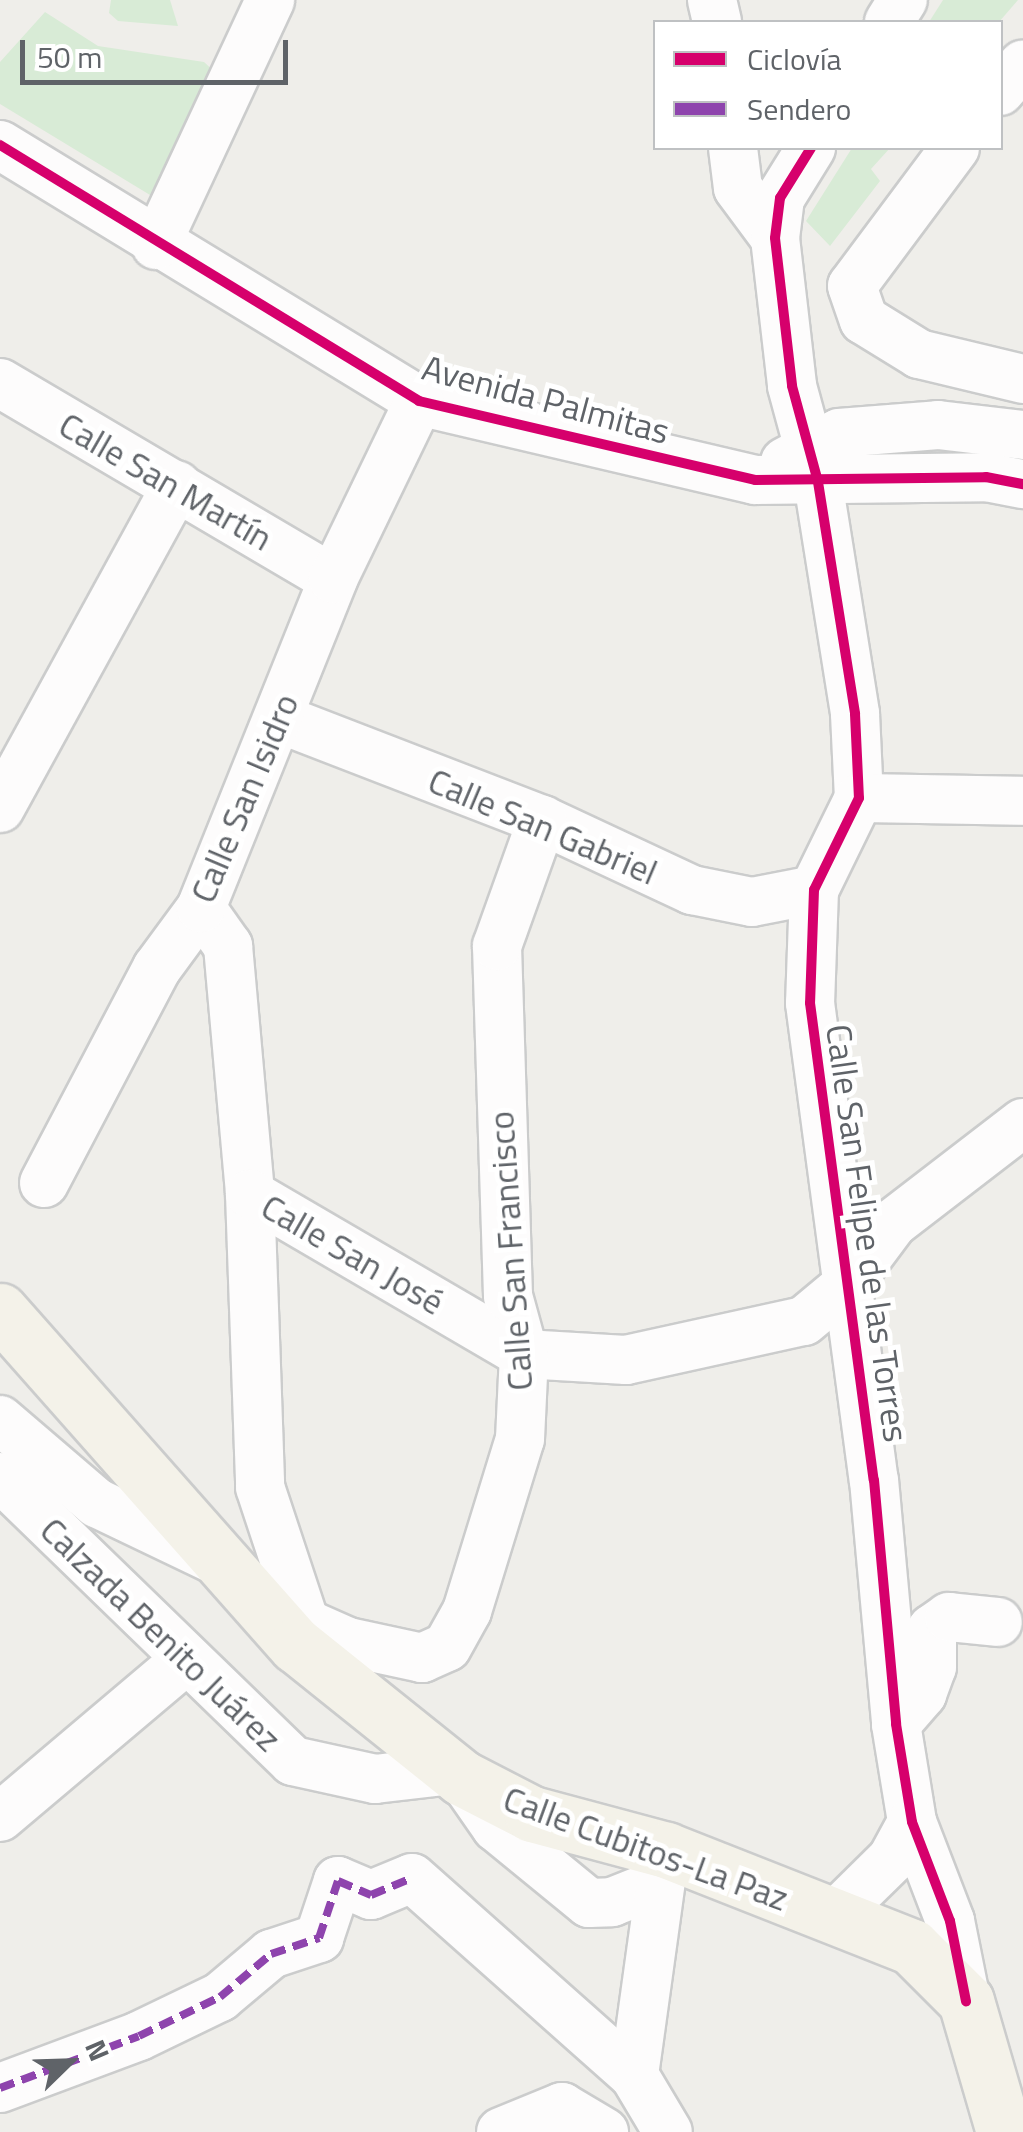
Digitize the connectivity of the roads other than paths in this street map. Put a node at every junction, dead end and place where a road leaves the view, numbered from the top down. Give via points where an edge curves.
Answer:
1 (270, 0) edge
2 (1023, 65) edge
3 (1003, 88) edge
4 (0, 146) edge
5 (733, 150) edge
6 (811, 150) edge
7 (954, 150) edge
8 (775, 238) junction
9 (156, 245) junction
10 (1023, 379) edge
11 (0, 382) edge
12 (420, 401) junction
13 (1023, 435) edge
14 (814, 465) junction
15 (1023, 484) edge
16 (177, 485) junction
17 (333, 578) junction
18 (278, 718) junction
19 (858, 798) junction
20 (1023, 801) edge
21 (0, 808) edge
22 (542, 820) junction
23 (814, 890) junction
24 (201, 908) junction
25 (1023, 1123) edge
26 (1023, 1157) edge
27 (974, 1158) junction
28 (44, 1183) dead end
29 (250, 1194) junction
30 (846, 1286) junction
31 (0, 1311) edge
32 (524, 1354) junction
33 (0, 1420) edge
34 (0, 1477) edge
35 (216, 1560) junction
36 (998, 1622) dead end
37 (300, 1634) junction
38 (186, 1660) junction
39 (896, 1724) junction
40 (457, 1774) junction
41 (0, 1817) edge
42 (912, 1822) junction
43 (663, 1866) junction
44 (834, 1916) junction
45 (966, 2001) junction
46 (634, 2075) junction
47 (0, 2088) edge
48 (501, 2132) edge
49 (604, 2132) edge
50 (668, 2132) edge
51 (1004, 2132) edge

1 - 9 street
2 - 3 street
4 - 9 street, Avenida Palmitas
5 - 8 street, Calle San Felipe de las Torres via 738,188
6 - 8 street via 780,198
7 - 10 street via 852,286 864,320 919,354
8 - 14 street, Calle San Felipe de las Torres via 792,386
9 - 12 street, Avenida Palmitas
11 - 16 street, Calle San Martín
12 - 14 street, Avenida Palmitas via 755,480
12 - 17 street, Calle San Isidro
13 - 14 street, Avenida Palmitas via 938,424 839,433
14 - 15 street, Avenida Palmitas
14 - 19 street, Calle San Felipe de las Torres via 856,714
16 - 17 street, Calle San Martín
16 - 21 street
17 - 18 street, Calle San Isidro
18 - 22 street, Calle San Gabriel
18 - 24 street, Calle San Isidro
19 - 20 street
19 - 23 street, Calle San Felipe de las Torres
22 - 23 street, Calle San Gabriel via 692,890 752,902
22 - 32 street, Calle San Francisco via 497,946 508,1296
23 - 30 street, Calle San Felipe de las Torres via 810,1003
24 - 28 street, Calle San Isidro via 157,968
24 - 29 street via 228,946
25 - 27 street, Calle San José
26 - 27 street
27 - 30 street, Calle San José via 893,1223
29 - 32 street, Calle San José
29 - 37 street via 260,1487
30 - 32 street, Calle San José via 804,1320 739,1337 626,1360
30 - 39 street, Calle San Felipe de las Torres via 874,1480
31 - 35 main road, Calle Cubitos-La Paz
32 - 37 street, Calle San Francisco via 520,1440 467,1611 447,1647 422,1658
33 - 35 street via 98,1503
34 - 38 street, Calzada Benito Juárez
35 - 37 main road, Calle Cubitos-La Paz
36 - 39 street via 949,1617 932,1629 932,1667 922,1694
37 - 40 main road, Calle Cubitos-La Paz
38 - 40 street, Calzada Benito Juárez via 294,1761 374,1779
38 - 41 street
39 - 42 street, Calle San Felipe de las Torres
40 - 43 main road, Calle Cubitos-La Paz via 532,1814
42 - 44 street via 892,1859
42 - 45 street, Calle San Felipe de las Torres via 950,1920
43 - 44 main road, Calle Cubitos-La Paz
43 - 46 street
44 - 45 main road, Calle Cubitos-La Paz via 912,1947
45 - 51 main road, Calle Cubitos-La Paz
46 - 47 street via 412,1878 371,1895 338,1882 319,1938 271,1954 220,1997 139,2036
46 - 50 street
48 - 49 street via 562,2107

